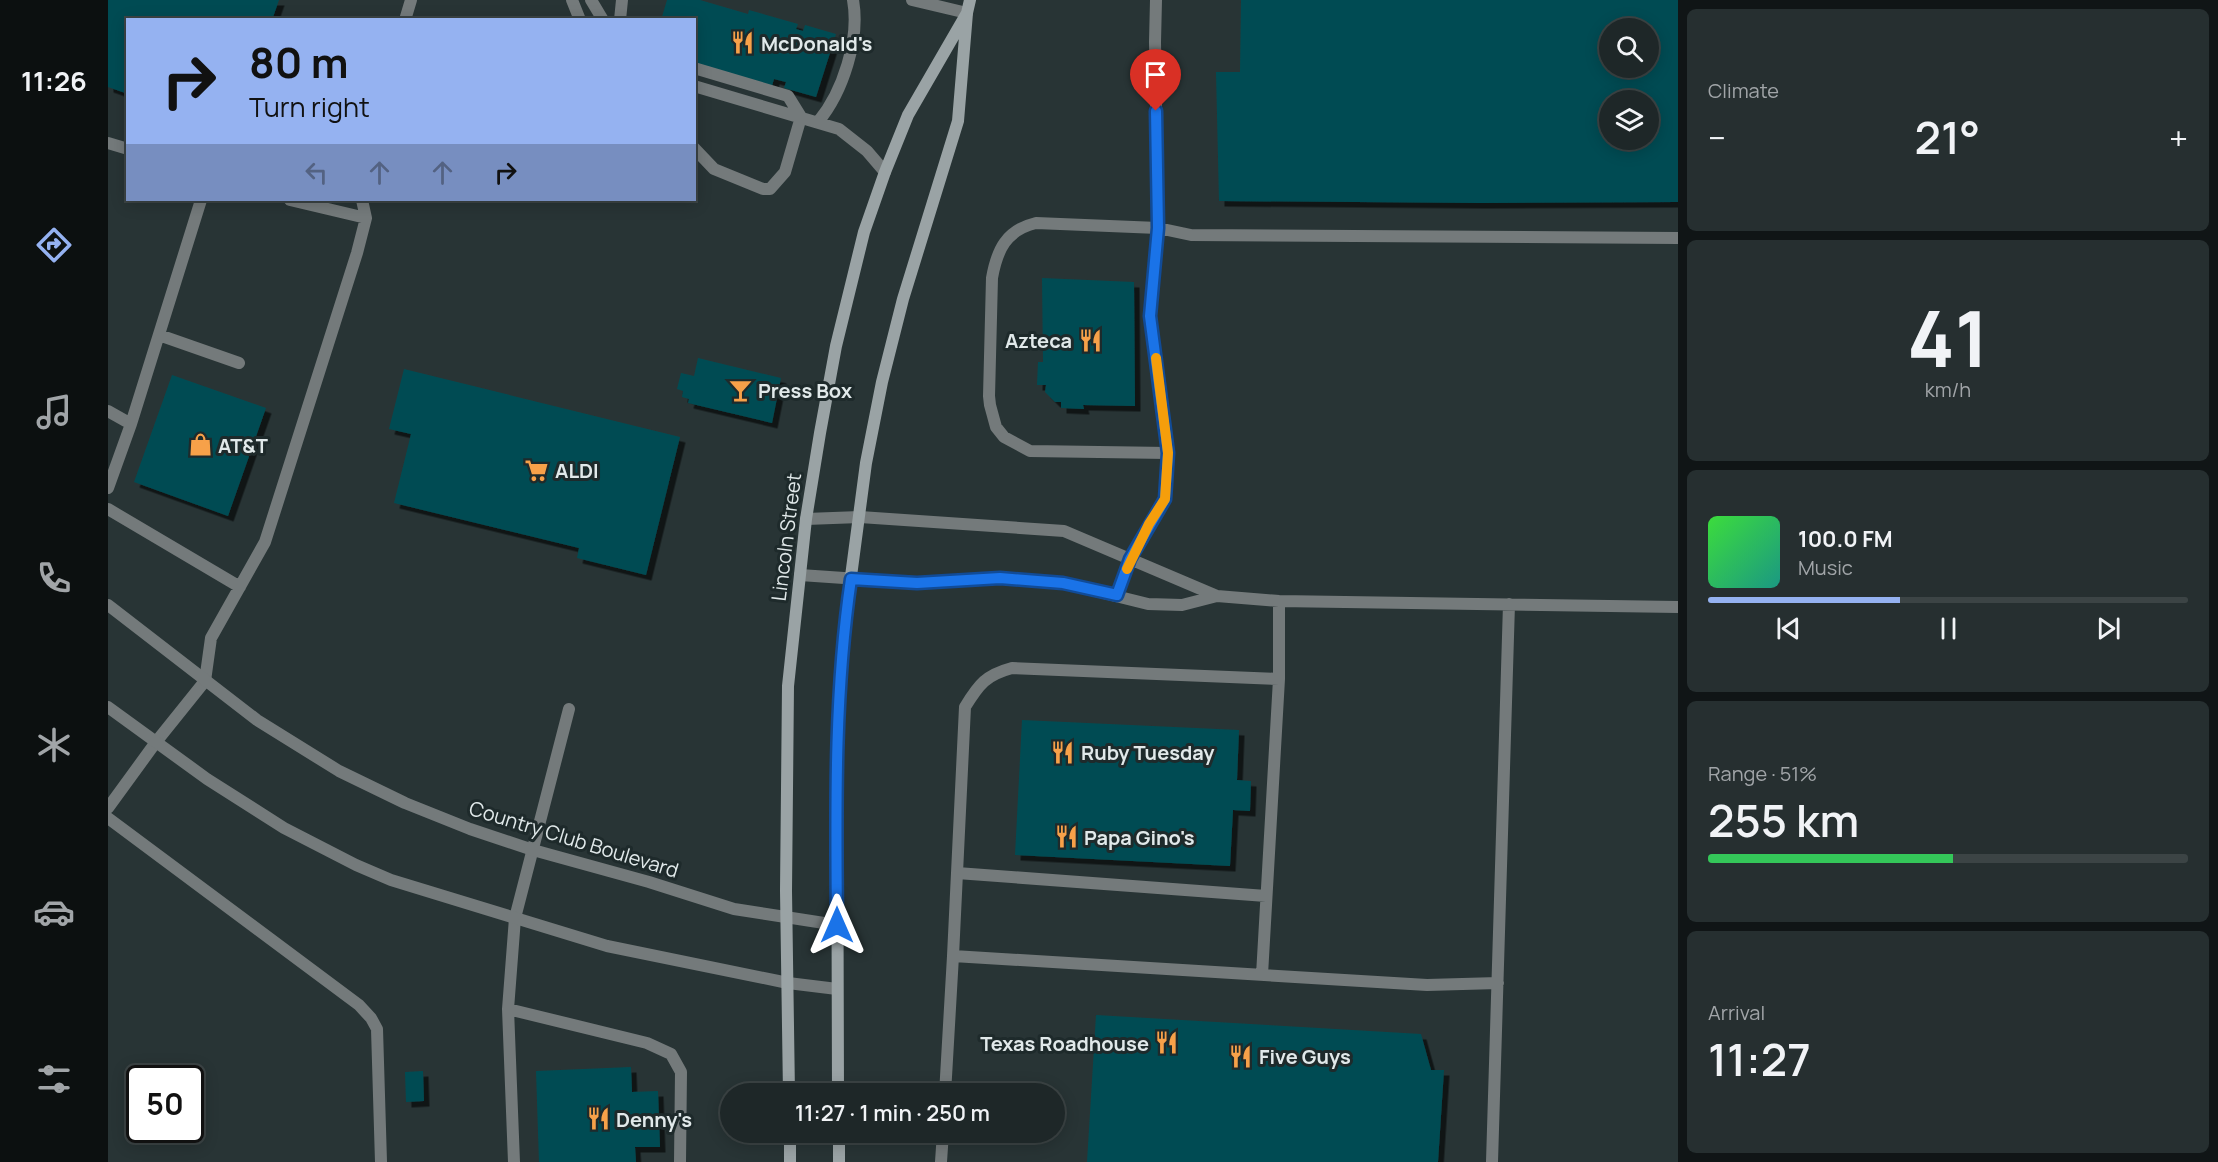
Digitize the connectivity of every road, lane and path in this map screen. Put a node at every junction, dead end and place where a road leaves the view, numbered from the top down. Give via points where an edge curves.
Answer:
1 (411, 0) edge
2 (572, 0) edge
3 (591, 0) edge
4 (622, 0) edge
5 (854, 0) edge
6 (912, 0) edge
7 (970, 0) edge
8 (1156, 0) edge
9 (967, 13) junction
10 (406, 18) edge
11 (578, 18) edge
12 (602, 18) edge
13 (620, 18) edge
14 (696, 69) edge
15 (696, 87) edge
16 (801, 117) junction
17 (818, 122) junction
18 (108, 142) edge
19 (126, 148) edge
20 (696, 150) edge
21 (885, 172) junction
22 (201, 201) edge
23 (294, 201) edge
24 (362, 201) edge
25 (366, 218) junction
26 (1158, 228) junction
27 (1678, 238) edge
28 (159, 335) junction
29 (239, 363) dead end
30 (108, 411) edge
31 (131, 424) junction
32 (1168, 453) junction
33 (108, 488) edge
34 (108, 509) edge
35 (860, 517) junction
36 (806, 519) junction
37 (1130, 559) junction
38 (800, 575) junction
39 (851, 579) junction
40 (240, 587) junction
41 (1117, 595) junction
42 (1216, 596) junction
43 (1279, 601) junction
44 (1509, 604) junction
45 (108, 606) edge
46 (1678, 607) edge
47 (1279, 679) junction
48 (205, 681) junction
49 (108, 707) edge
50 (569, 709) dead end
51 (156, 742) junction
52 (108, 807) edge
53 (108, 818) edge
54 (533, 850) junction
55 (957, 873) junction
56 (1266, 896) junction
57 (786, 916) junction
58 (515, 918) junction
59 (837, 925) junction
60 (953, 956) junction
61 (1262, 975) junction
62 (788, 983) junction
63 (1498, 983) junction
64 (837, 989) junction
65 (508, 1009) junction
66 (789, 1083) edge
67 (838, 1083) edge
68 (946, 1083) edge
69 (790, 1143) edge
70 (839, 1143) edge
71 (942, 1143) edge
72 (381, 1162) edge
73 (514, 1162) edge
74 (680, 1162) edge
75 (790, 1162) edge
76 (839, 1162) edge
77 (941, 1162) edge
78 (1492, 1162) edge

1 - 10 street
2 - 11 street
3 - 12 street
4 - 13 street
5 - 17 street via 854,30 844,75 838,93
6 - 9 street
7 - 9 main road, Lincoln Street
8 - 26 street
9 - 21 main road, Lincoln Street via 908,115
9 - 35 main road, Lincoln Street via 958,121 890,351
14 - 16 street via 789,96
15 - 16 street
16 - 17 street
16 - 20 street via 785,172 770,189 714,170
17 - 21 street via 847,134
18 - 19 street
21 - 36 main road, Lincoln Street via 864,232 836,346
22 - 28 street
23 - 25 street
24 - 25 street
25 - 40 street via 265,542
26 - 27 street via 1191,235
26 - 32 street via 1150,316
26 - 32 street via 1036,223 1023,226 1007,239 998,254 992,278 989,396 996,427 1004,437 1030,451
28 - 29 street
28 - 31 street
30 - 31 street
31 - 33 street
32 - 37 street via 1165,499
34 - 40 street
35 - 36 street
35 - 37 street via 1064,531
35 - 39 main road, Lincoln Street
36 - 38 main road, Lincoln Street
37 - 41 street
37 - 42 street
38 - 39 street
38 - 57 main road, Lincoln Street via 788,686
39 - 41 street via 917,583 1010,579 1063,583
39 - 59 main road, Lincoln Street via 837,725
40 - 48 street via 211,639
41 - 42 street via 1148,604 1182,605
42 - 43 street
43 - 44 street
43 - 47 street
44 - 46 street
44 - 63 street
45 - 48 street, Country Club Boulevard
47 - 55 street via 1012,668 983,680 965,707
47 - 56 street
48 - 51 street
48 - 54 street, Country Club Boulevard via 256,720 339,771 405,803
49 - 51 street
50 - 54 street
51 - 52 street
51 - 58 street via 284,828 356,865 391,880
53 - 72 street via 372,1018 377,1029
54 - 57 street, Country Club Boulevard via 734,909
54 - 58 street
55 - 56 street
55 - 60 street
56 - 61 street
57 - 59 street, Country Club Boulevard
57 - 62 main road, Lincoln Street
58 - 62 street via 607,946
58 - 65 street
59 - 64 main road, Lincoln Street
60 - 61 street
60 - 68 street
61 - 63 street via 1427,985
62 - 64 street
62 - 66 main road, Lincoln Street
63 - 78 street
64 - 67 main road, Lincoln Street
65 - 73 street
65 - 74 street via 647,1042 671,1054 681,1072
69 - 75 main road
70 - 76 main road
71 - 77 street

